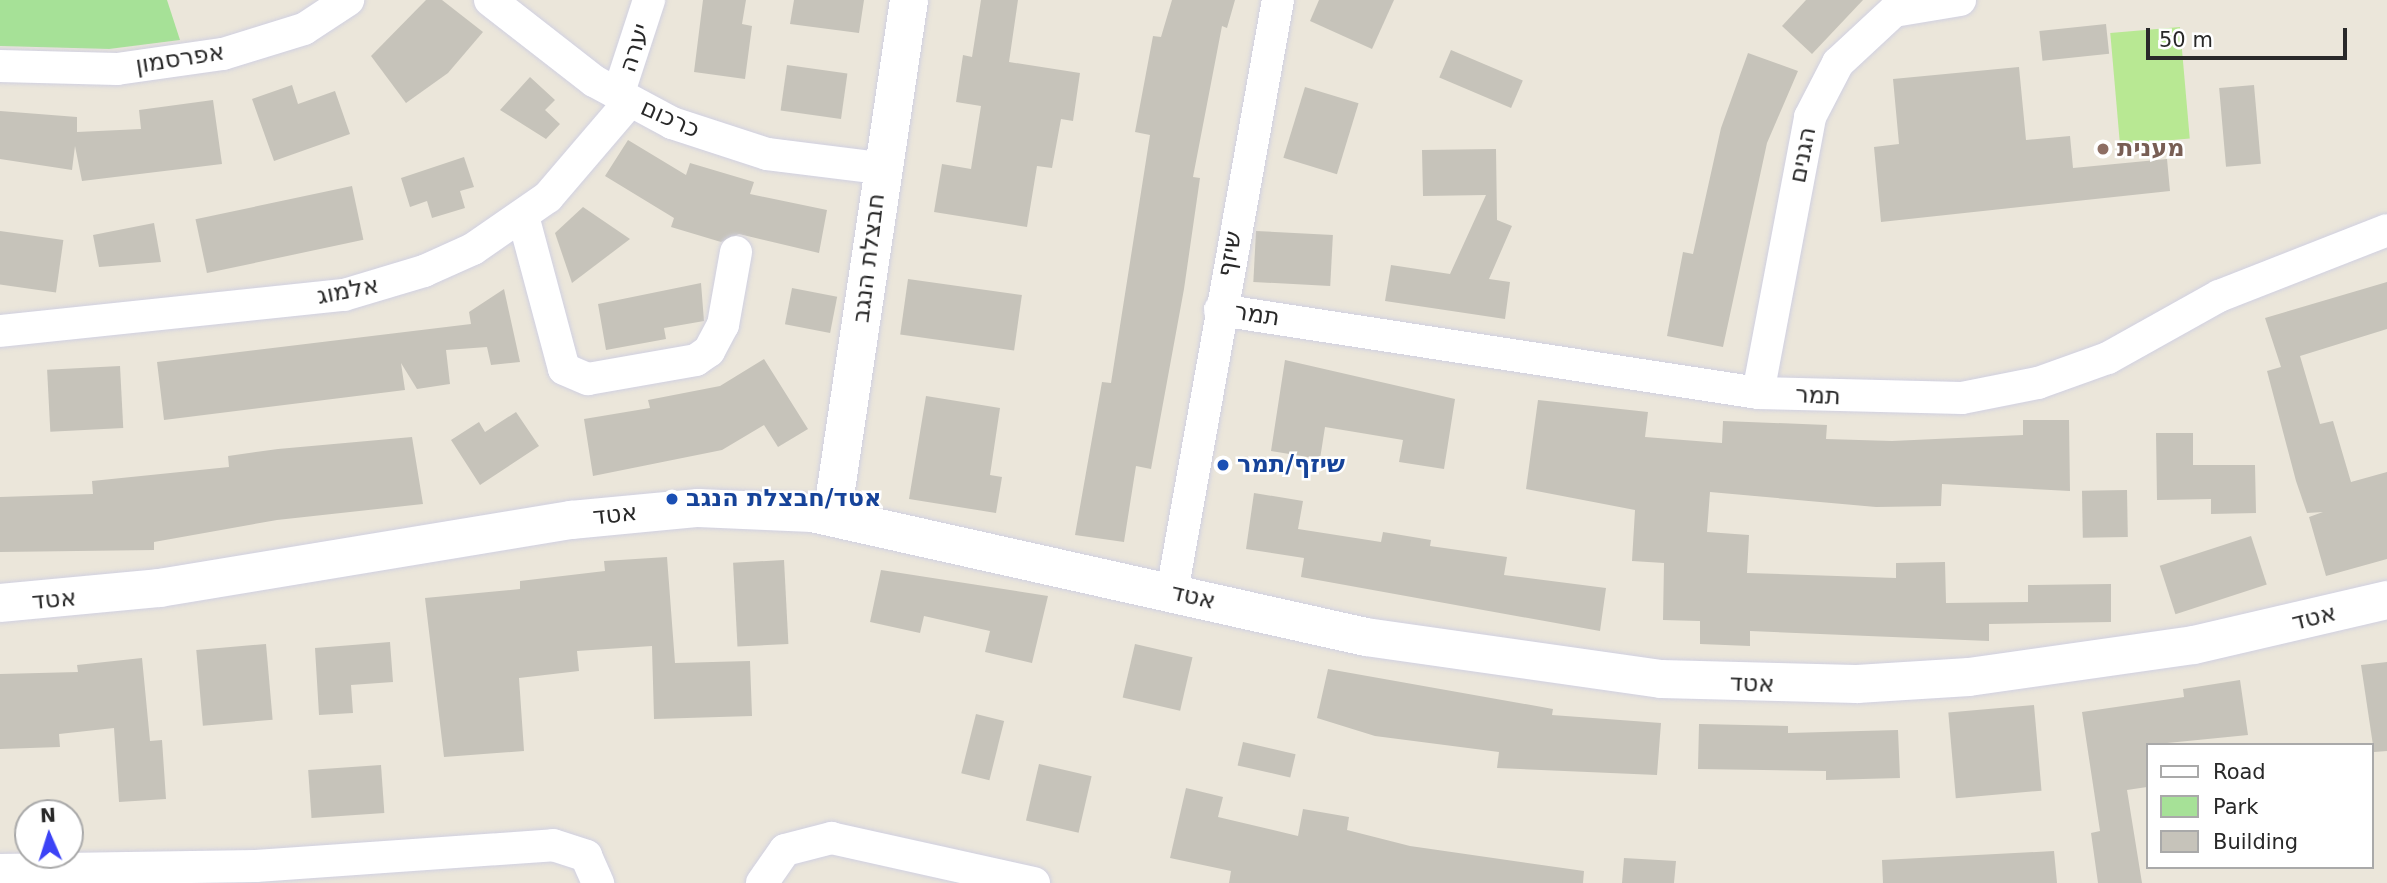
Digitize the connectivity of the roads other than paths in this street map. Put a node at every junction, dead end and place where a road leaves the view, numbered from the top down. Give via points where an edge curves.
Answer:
1 (348, 0) edge
2 (490, 0) edge
3 (649, 0) edge
4 (909, 0) edge
5 (1278, 0) edge
6 (1960, 0) edge
7 (0, 66) edge
8 (624, 98) junction
9 (880, 169) junction
10 (523, 216) junction
11 (2387, 230) edge
12 (736, 252) dead end
13 (1220, 310) junction
14 (0, 331) edge
15 (1758, 393) junction
16 (832, 516) junction
17 (1172, 592) junction
18 (2387, 600) edge
19 (0, 604) edge
20 (0, 870) edge
21 (598, 883) edge
22 (762, 883) edge
23 (1034, 883) edge

1 - 7 street, אפרסמון via 304,29 223,54 117,69
2 - 8 street, כרכום
3 - 8 street, יערה
4 - 9 street, חבצלת הנגב
5 - 13 street, שיזף
6 - 15 street, הגנים via 1894,11 1838,63 1810,117
8 - 9 street, כרכום via 672,123 767,154
8 - 10 street, אלמוג via 579,168
9 - 16 street, חבצלת הנגב
10 - 12 street via 564,369 589,379 696,360 709,351 723,326
10 - 14 street, אלמוג via 424,271 344,295
11 - 15 street, תמר via 2219,296 2108,358 2038,383 1962,398
13 - 15 street, תמר
13 - 17 street, שיזף
16 - 17 street, אטד
16 - 19 street, אטד via 750,508 640,512 160,588
17 - 18 street, אטד via 1366,637 1504,661 1661,679 1791,685 1925,681 2120,657
20 - 21 street via 256,866 553,845 586,856
22 - 23 street via 785,850 831,838

